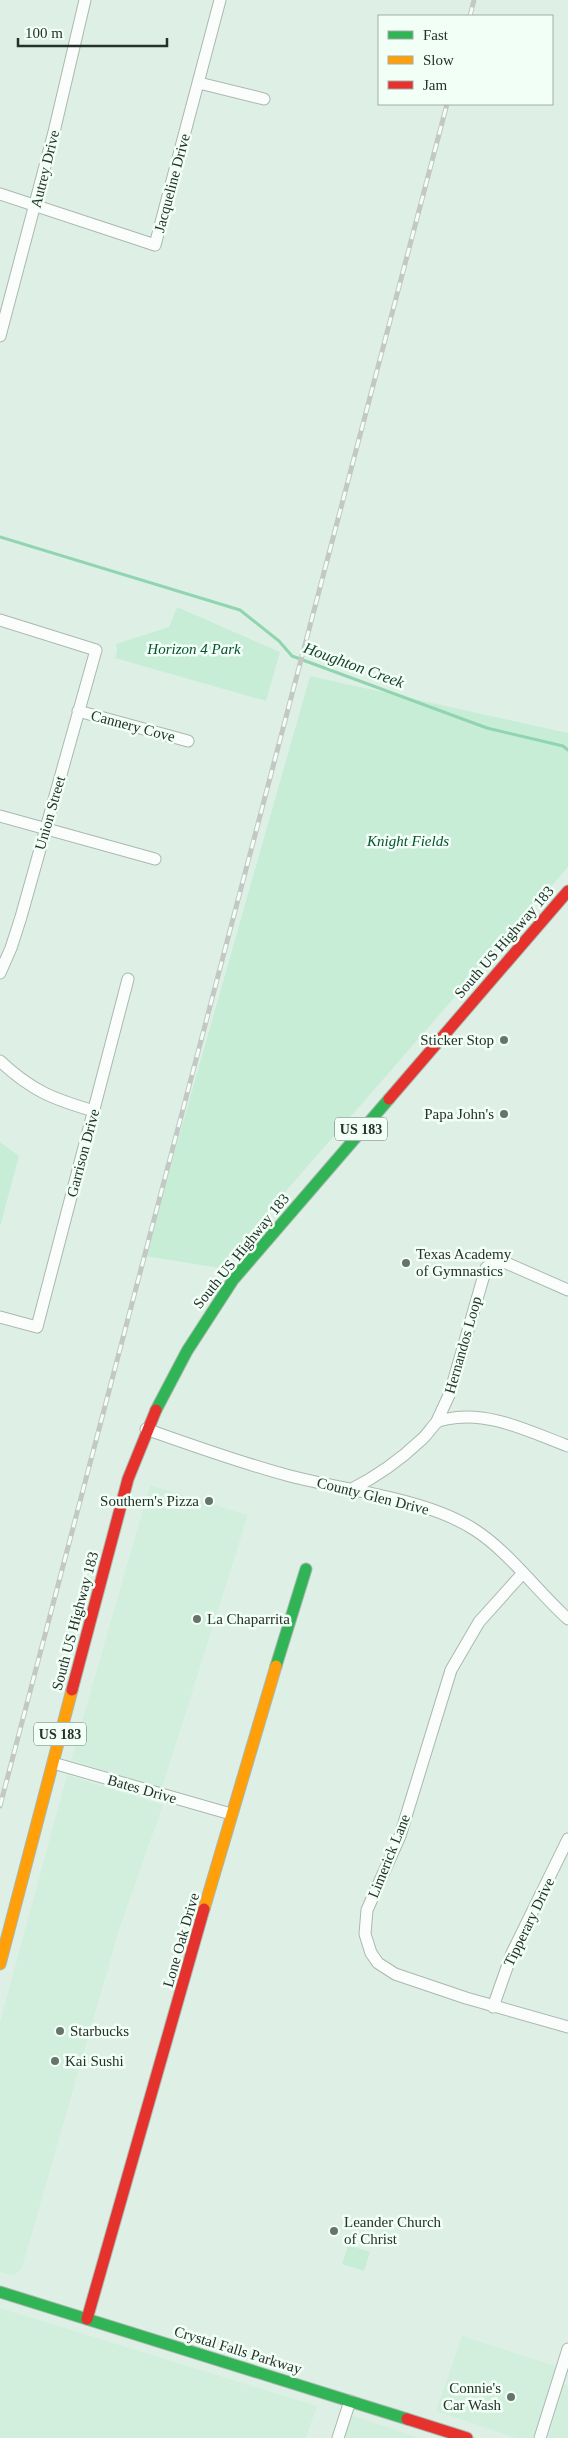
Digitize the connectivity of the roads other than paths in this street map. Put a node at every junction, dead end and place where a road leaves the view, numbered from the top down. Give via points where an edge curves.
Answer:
1 (85, 0) edge
2 (220, 0) edge
3 (199, 82) junction
4 (264, 99) dead end
5 (0, 194) edge
6 (36, 205) junction
7 (2, 322) edge
8 (0, 336) edge
9 (0, 620) edge
10 (78, 711) junction
11 (188, 741) dead end
12 (0, 816) edge
13 (46, 828) junction
14 (155, 859) dead end
15 (568, 891) edge
16 (0, 973) edge
17 (128, 979) dead end
18 (0, 1061) edge
19 (94, 1111) junction
20 (568, 1290) edge
21 (0, 1317) edge
22 (437, 1421) junction
23 (146, 1429) junction
24 (568, 1446) edge
25 (350, 1490) junction
26 (306, 1569) dead end
27 (522, 1574) junction
28 (568, 1619) edge
29 (53, 1763) junction
30 (231, 1814) junction
31 (568, 1839) edge
32 (0, 1964) edge
33 (493, 2006) junction
34 (568, 2027) edge
35 (0, 2292) edge
36 (87, 2320) junction
37 (568, 2349) edge
38 (350, 2401) junction
39 (338, 2438) edge
40 (467, 2438) edge
41 (540, 2438) edge

1 - 6 street, Autrey Drive
2 - 3 street, Jacqueline Drive
3 - 4 street
3 - 6 street, Jacqueline Drive via 155,245
5 - 6 street
6 - 7 street, Autrey Drive
7 - 8 street, Autrey Drive
9 - 10 street, Union Street via 96,650
10 - 11 street, Cannery Cove
10 - 13 street, Union Street
12 - 13 street
13 - 14 street
13 - 16 street, Union Street via 11,948
15 - 23 main road, South US Highway 183 / US 183 via 233,1280 170,1379
17 - 19 street, Garrison Drive
18 - 19 street via 40,1092
19 - 21 street, Garrison Drive via 38,1327
20 - 22 street, Hernandos Loop via 504,1262 492,1263 486,1268 450,1393
22 - 24 street, Hernandos Loop via 466,1416 488,1419
22 - 25 street, Hernandos Loop via 403,1457
23 - 25 street, County Glen Drive via 241,1462
23 - 29 main road, South US Highway 183 / US 183 via 128,1479
25 - 27 street, County Glen Drive via 421,1507 463,1522 496,1546
26 - 30 main road, Lone Oak Drive
27 - 28 street, County Glen Drive
27 - 33 street, Limerick Lane via 479,1622 452,1670 400,1836 367,1910 365,1922 366,1942 384,1968
29 - 30 street, Bates Drive
29 - 32 main road, South US Highway 183 / US 183
30 - 36 main road, Lone Oak Drive
31 - 33 street, Tipperary Drive via 512,1953
33 - 34 street, Limerick Lane
35 - 36 main road, Crystal Falls Parkway
36 - 38 main road, Crystal Falls Parkway
37 - 41 street
38 - 39 street
38 - 40 main road, Crystal Falls Parkway

